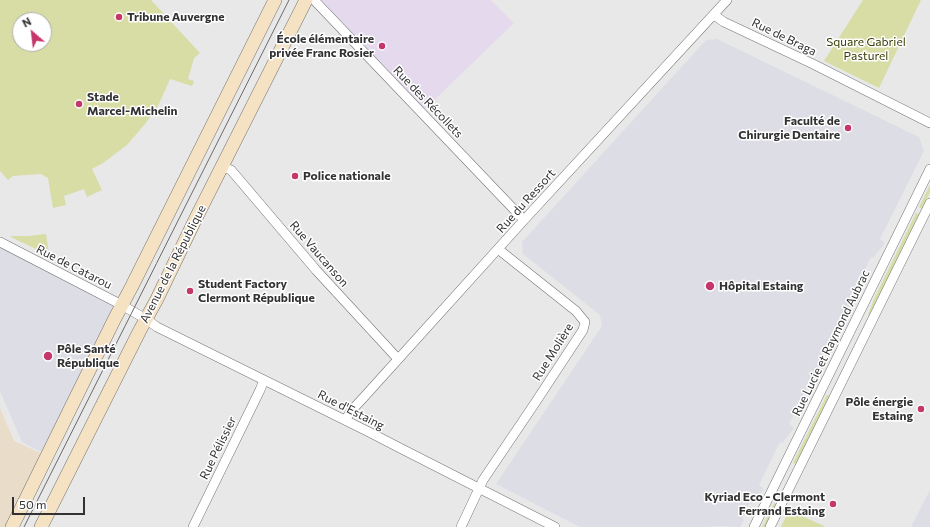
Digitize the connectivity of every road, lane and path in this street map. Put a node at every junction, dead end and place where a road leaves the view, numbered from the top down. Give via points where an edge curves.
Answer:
1 (275, 0) edge
2 (306, 0) edge
3 (314, 0) edge
4 (727, 0) edge
5 (714, 15) junction
6 (930, 123) edge
7 (222, 167) junction
8 (930, 169) edge
9 (930, 203) edge
10 (524, 220) junction
11 (0, 242) edge
12 (498, 249) junction
13 (122, 306) junction
14 (141, 316) junction
15 (398, 359) junction
16 (264, 380) junction
17 (345, 420) junction
18 (479, 489) junction
19 (12, 527) edge
20 (41, 527) edge
21 (193, 527) edge
22 (461, 527) edge
23 (555, 527) edge
24 (754, 527) edge
25 (770, 527) edge

1 - 13 main road
2 - 7 main road, Avenue de la République
3 - 10 street, Rue des Récollets
4 - 5 street, Rue du Ressort
5 - 6 street, Rue de Braga
5 - 10 street, Rue du Ressort
7 - 14 main road, Avenue de la République
7 - 15 street, Rue Vaucanson via 231,170 316,270
8 - 24 street, Rue Lucie et Raymond Aubrac
9 - 25 street
10 - 12 street, Rue du Ressort
11 - 13 street, Rue de Catarou
12 - 15 street, Rue du Ressort
12 - 18 street, Rue Molière via 576,311 585,322 583,330
13 - 14 street, Rue de Catarou
13 - 19 main road
14 - 16 street, Rue d'Estaing via 157,327
14 - 20 main road, Avenue de la République
15 - 17 street, Rue du Ressort
16 - 17 street, Rue d'Estaing
16 - 21 street, Rue Pélissier
17 - 18 street, Rue d'Estaing
18 - 22 street
18 - 23 street, Rue d'Estaing

